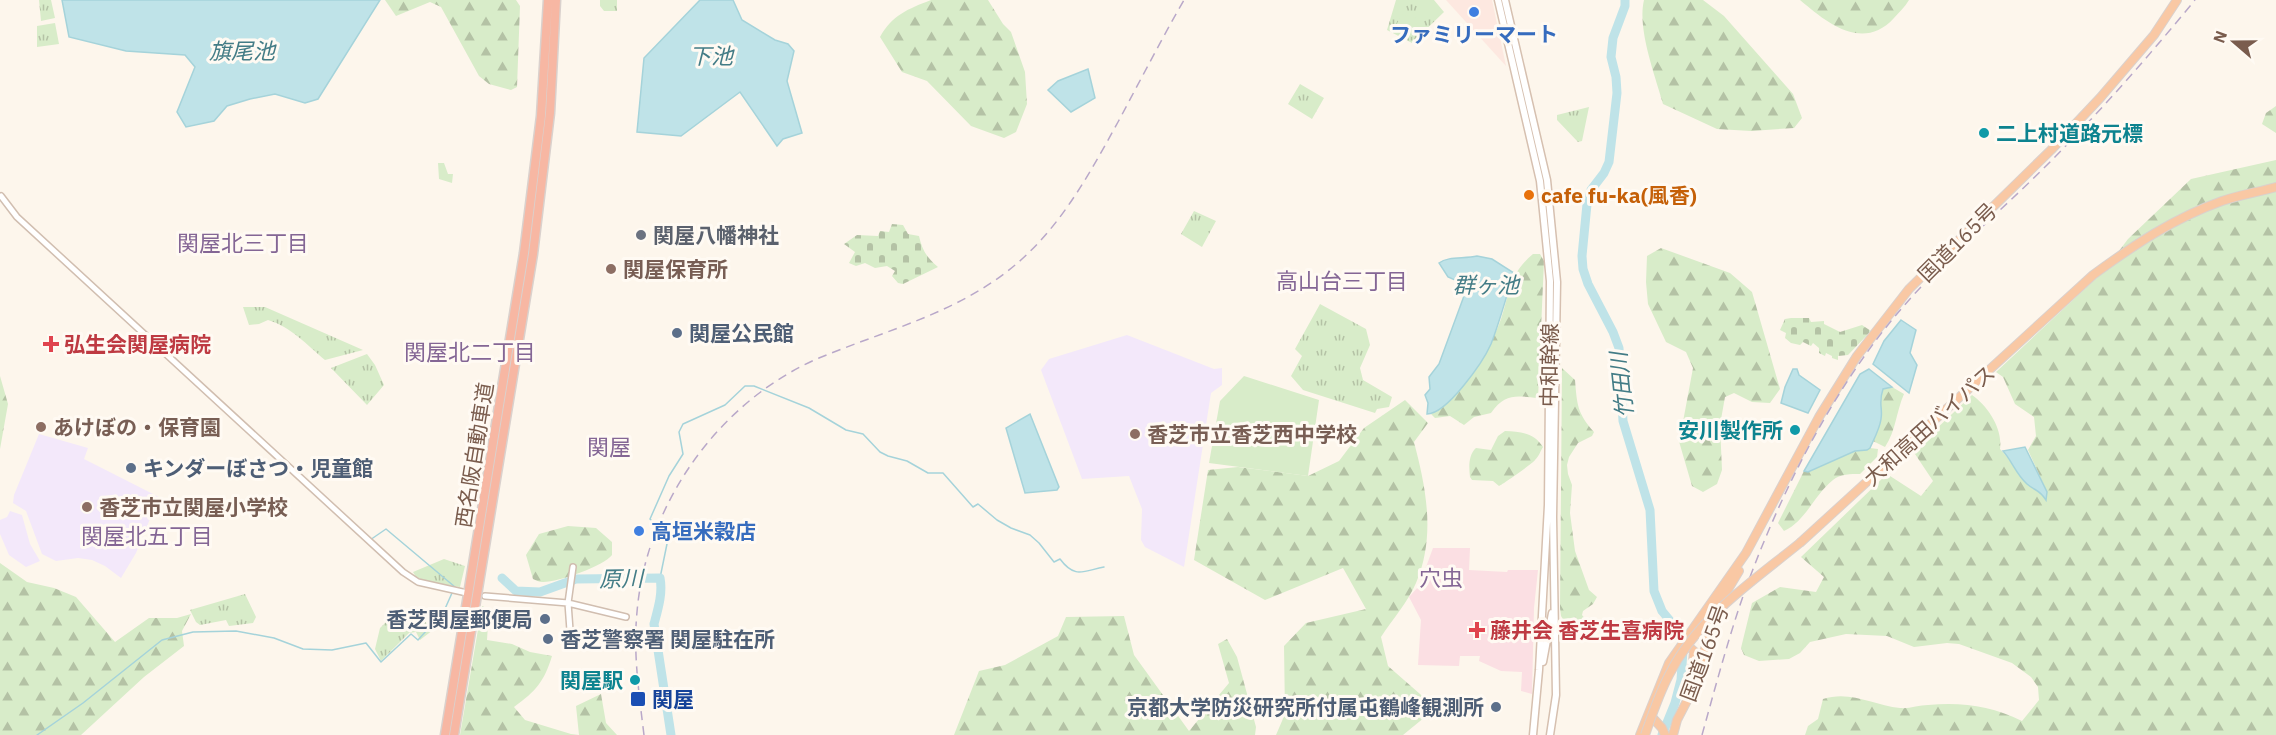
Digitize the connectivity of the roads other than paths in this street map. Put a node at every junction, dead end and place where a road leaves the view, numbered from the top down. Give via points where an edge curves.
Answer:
1 (548, 0) edge
2 (556, 0) edge
3 (1498, 0) edge
4 (1505, 0) edge
5 (2176, 0) edge
6 (546, 114) junction
7 (543, 143) junction
8 (2276, 187) edge
9 (1, 195) edge
10 (1771, 508) junction
11 (573, 567) dead end
12 (467, 593) dead end
13 (485, 596) dead end
14 (1555, 602) junction
15 (568, 603) junction
16 (626, 617) dead end
17 (571, 644) dead end
18 (1677, 650) junction
19 (1539, 670) junction
20 (1648, 712) junction
21 (1677, 720) junction
22 (1664, 732) edge
23 (445, 735) edge
24 (454, 735) edge
25 (1533, 735) edge
26 (1550, 735) edge
27 (1640, 735) edge
28 (1645, 735) edge
29 (1673, 735) edge

1 - 6 highway, 西名阪自動車道
2 - 6 highway, 西名阪自動車道
3 - 19 main road, 中和幹線 via 1540,181 1550,281 1548,505
4 - 14 main road, 中和幹線 via 1547,180 1554,242
5 - 10 highway, 国道165号 via 2154,35 2100,98 1890,312 1819,417
6 - 7 highway, 西名阪自動車道
7 - 23 highway, 西名阪自動車道
7 - 24 highway, 西名阪自動車道 via 519,344
8 - 28 highway, 大和高田バイパス, bridge via 2223,200 2160,228 2093,275 1699,630 1669,674
9 - 12 street via 17,218 403,572 418,582
10 - 18 highway, 国道165号 via 1740,561
10 - 21 highway, 国道165号 via 1721,601 1689,697
11 - 15 street
13 - 15 street
14 - 19 main road
14 - 26 main road, 中和幹線 via 1556,695
15 - 16 street
15 - 17 street
18 - 20 highway, 国道165号
18 - 21 highway via 1688,646 1695,656
19 - 25 main road, 中和幹線
20 - 22 highway
20 - 27 highway, 国道165号
21 - 29 highway, 国道165号

